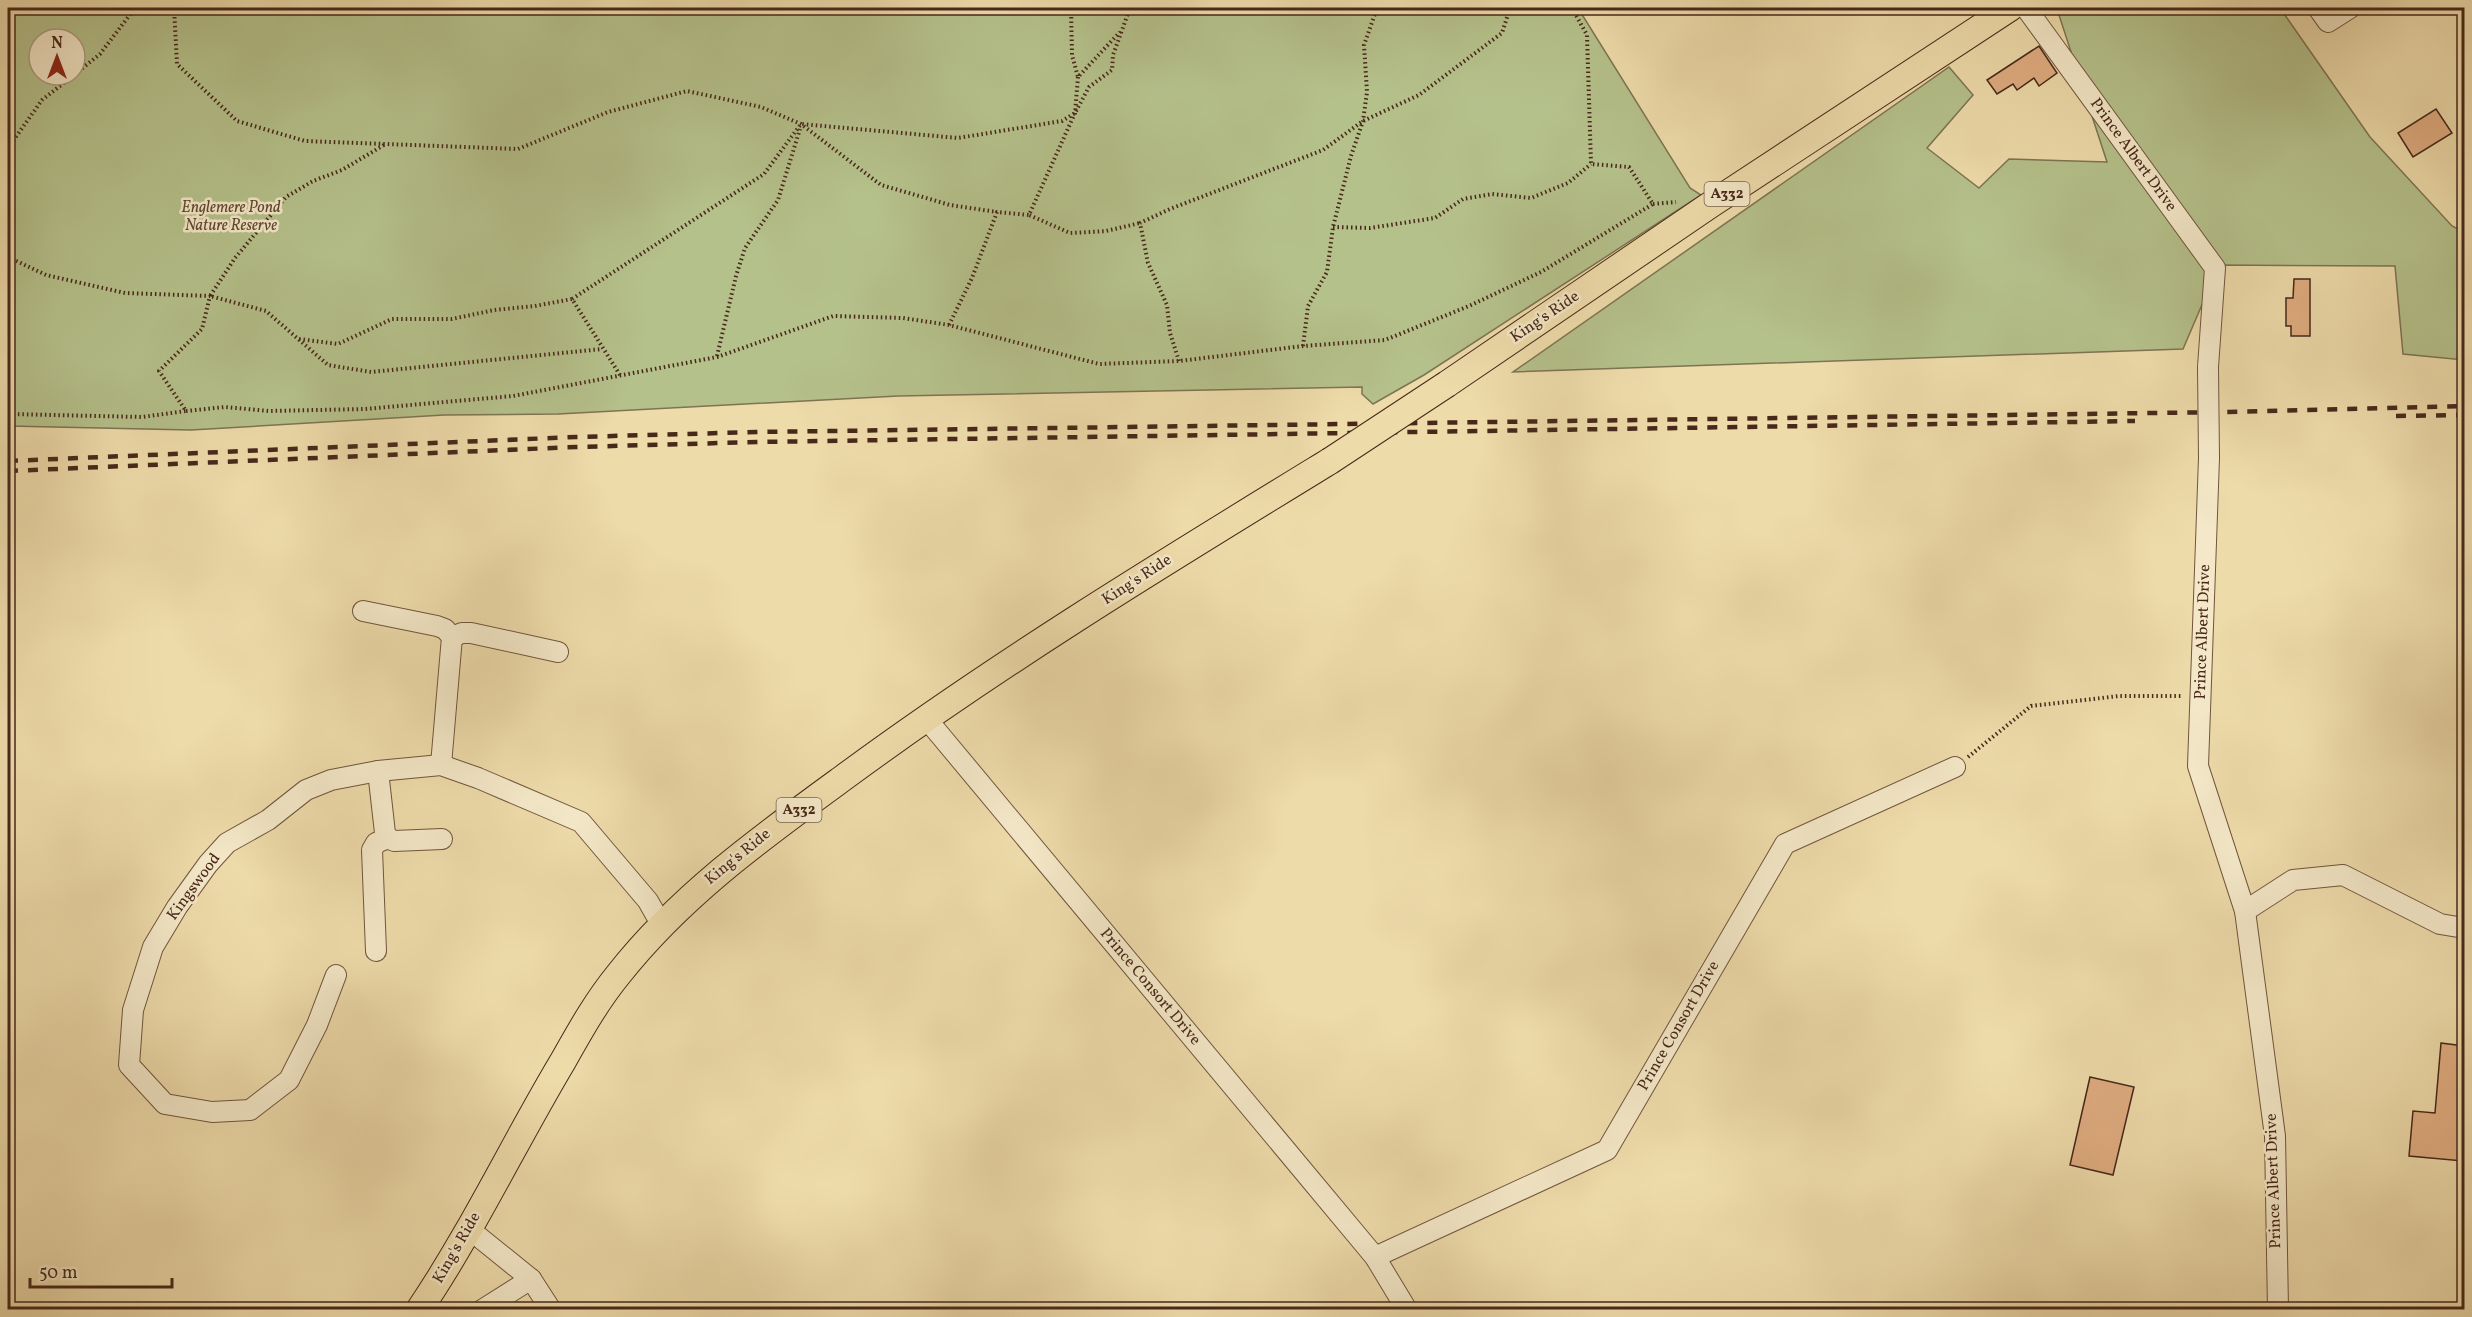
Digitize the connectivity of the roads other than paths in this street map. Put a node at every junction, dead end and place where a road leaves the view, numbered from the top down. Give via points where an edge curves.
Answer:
1 (2010, 8) edge
2 (2026, 8) edge
3 (2318, 8) edge
4 (2350, 8) edge
5 (363, 611) dead end
6 (452, 637) junction
7 (558, 651) dead end
8 (926, 717) junction
9 (441, 765) junction
10 (1955, 767) road end
11 (378, 771) junction
12 (388, 838) junction
13 (442, 839) dead end
14 (2245, 911) junction
15 (661, 924) junction
16 (2464, 928) edge
17 (376, 951) dead end
18 (336, 975) dead end
19 (469, 1229) junction
20 (1375, 1257) junction
21 (531, 1279) junction
22 (419, 1310) edge
23 (482, 1310) edge
24 (551, 1310) edge
25 (1407, 1310) edge
26 (2278, 1310) edge

1 - 8 main road, King's Ride / A332, bridge via 1330,461 1169,559
2 - 14 street, Prince Albert Drive, bridge via 2215,268 2208,367 2209,458 2198,766
3 - 4 street via 2328,22
5 - 6 street via 437,626
6 - 7 street via 471,633
6 - 9 street
8 - 15 main road, King's Ride / A332 via 715,874
8 - 20 street, Prince Consort Drive
9 - 11 street, Kingswood
9 - 15 street, Kingswood via 581,822 648,901
10 - 20 street, Prince Consort Drive via 1785,844 1607,1150
11 - 12 street
11 - 18 street, Kingswood via 331,780 306,790 268,820 227,843 208,864 153,947 133,1010 129,1065 165,1104 212,1112 249,1110 290,1080
12 - 13 street
12 - 17 street via 376,843 372,850
14 - 16 street via 2293,880 2343,875 2440,924
14 - 26 street, Prince Albert Drive via 2275,1136
15 - 19 main road, King's Ride / A332 via 598,1001
19 - 21 street
19 - 22 main road, King's Ride / A332
20 - 25 street, Prince Consort Drive
21 - 23 street
21 - 24 street

